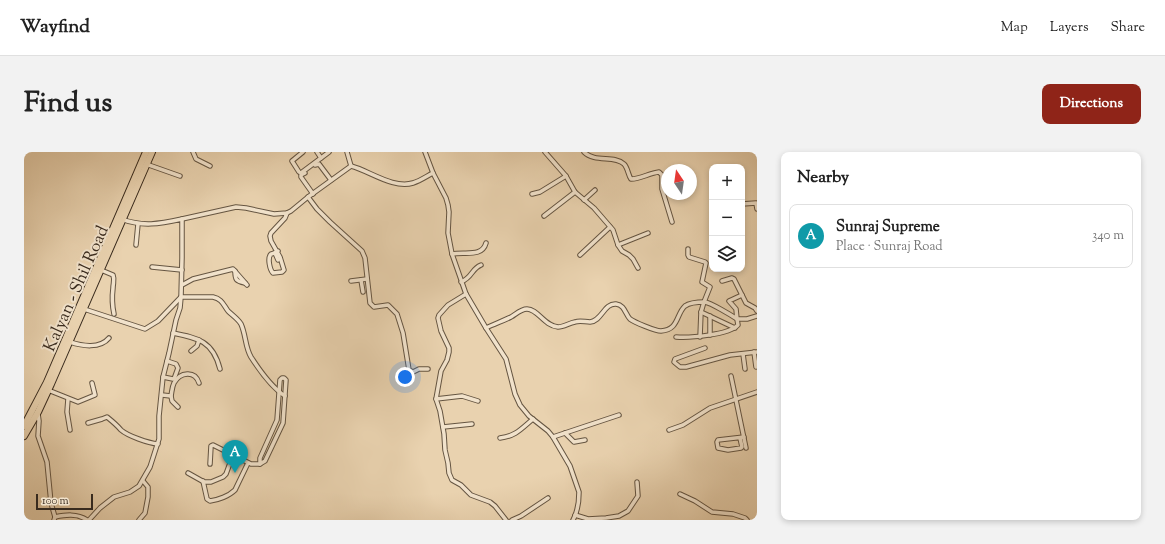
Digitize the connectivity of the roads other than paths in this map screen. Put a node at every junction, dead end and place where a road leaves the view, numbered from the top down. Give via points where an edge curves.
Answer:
1 (146, 152) edge
2 (152, 152) edge
3 (193, 152) edge
4 (303, 152) edge
5 (317, 152) edge
6 (329, 152) edge
7 (347, 152) edge
8 (425, 152) edge
9 (545, 152) edge
10 (584, 152) edge
11 (322, 158) junction
12 (146, 164) junction
13 (210, 166) dead end
14 (351, 166) junction
15 (433, 173) junction
16 (180, 176) dead end
17 (566, 176) junction
18 (331, 180) junction
19 (595, 190) dead end
20 (575, 192) junction
21 (313, 194) junction
22 (532, 194) dead end
23 (308, 197) junction
24 (584, 200) junction
25 (756, 203) edge
26 (745, 204) edge
27 (757, 209) edge
28 (287, 213) junction
29 (544, 216) dead end
30 (121, 219) junction
31 (182, 219) junction
32 (672, 222) dead end
33 (138, 224) junction
34 (610, 227) junction
35 (648, 233) dead end
36 (486, 243) dead end
37 (136, 245) dead end
38 (618, 245) junction
39 (688, 249) dead end
40 (276, 252) junction
41 (452, 254) junction
42 (580, 255) dead end
43 (278, 260) dead end
44 (481, 265) dead end
45 (152, 267) dead end
46 (638, 268) dead end
47 (101, 270) junction
48 (182, 270) junction
49 (367, 279) junction
50 (361, 280) junction
51 (351, 281) dead end
52 (722, 281) dead end
53 (461, 282) junction
54 (246, 284) dead end
55 (368, 284) junction
56 (182, 285) junction
57 (362, 285) junction
58 (363, 292) dead end
59 (466, 294) junction
60 (742, 295) junction
61 (181, 297) junction
62 (704, 302) junction
63 (84, 309) junction
64 (757, 311) edge
65 (701, 312) junction
66 (114, 314) dead end
67 (710, 316) junction
68 (757, 316) edge
69 (737, 319) junction
70 (486, 328) junction
71 (735, 328) junction
72 (173, 333) junction
73 (710, 335) junction
74 (676, 337) dead end
75 (700, 337) junction
76 (109, 338) dead end
77 (199, 340) junction
78 (70, 342) junction
79 (704, 348) dead end
80 (191, 351) dead end
81 (755, 352) edge
82 (743, 354) junction
83 (167, 361) junction
84 (756, 367) dead end
85 (220, 369) dead end
86 (428, 369) dead end
87 (745, 369) dead end
88 (731, 376) dead end
89 (163, 377) junction
90 (92, 383) dead end
91 (199, 383) dead end
92 (48, 390) junction
93 (279, 392) junction
94 (757, 392) edge
95 (162, 395) junction
96 (171, 396) junction
97 (285, 396) junction
98 (68, 399) junction
99 (436, 399) junction
100 (735, 399) junction
101 (478, 401) dead end
102 (178, 407) dead end
103 (35, 411) junction
104 (619, 415) dead end
105 (278, 418) junction
106 (283, 418) junction
107 (533, 419) junction
108 (88, 423) dead end
109 (472, 424) dead end
110 (24, 426) edge
111 (275, 426) junction
112 (443, 427) junction
113 (281, 428) junction
114 (70, 430) dead end
115 (669, 430) dead end
116 (565, 433) junction
117 (24, 436) edge
118 (553, 437) junction
119 (742, 437) junction
120 (500, 438) dead end
121 (585, 440) dead end
122 (158, 444) junction
123 (746, 448) dead end
124 (233, 455) junction
125 (248, 463) junction
126 (210, 464) dead end
127 (260, 464) junction
128 (188, 473) dead end
129 (143, 481) junction
130 (202, 481) junction
131 (637, 482) dead end
132 (680, 494) dead end
133 (548, 498) dead end
134 (576, 516) junction
135 (54, 518) edge
136 (619, 518) edge
137 (141, 519) edge
138 (88, 520) edge
139 (506, 520) edge
140 (512, 520) edge
141 (572, 520) edge
142 (747, 520) edge

1 - 30 main road, Kalyan - Shil Road
2 - 12 main road, Kalyan - Shil Road
3 - 13 street via 196,159
4 - 11 street via 292,160 300,172
5 - 11 street
6 - 11 street
7 - 14 street
8 - 15 street
9 - 17 street
10 - 32 street via 594,158 623,163 631,179 659,172 662,175 662,189
12 - 16 street
12 - 30 main road, Kalyan - Shil Road
14 - 15 street via 398,184 413,184
14 - 18 street
15 - 41 street via 448,205 448,233
17 - 20 street
17 - 22 street
18 - 21 street
18 - 21 street via 319,164 301,176
19 - 24 street
20 - 24 street
20 - 29 street
21 - 23 street
23 - 28 street
23 - 49 street via 317,209 362,251
24 - 34 street
25 - 26 street
25 - 27 street
28 - 31 street via 274,214 236,208
28 - 40 street via 270,236
30 - 33 street
30 - 47 main road, Kalyan - Shil Road
30 - 103 main road, Kalyan - Shil Road
31 - 33 street via 156,224
31 - 48 street
33 - 37 street
34 - 38 street
34 - 42 street
35 - 38 street
36 - 41 street via 481,252
38 - 46 street via 633,259
39 - 62 street via 689,257 704,260 706,263 702,282 710,287
40 - 40 street via 284,270 273,274 270,256
40 - 43 street
41 - 53 street
44 - 53 street via 474,270 470,278
45 - 48 street
47 - 63 main road, Kalyan - Shil Road
47 - 66 street via 113,275 115,279 112,300
48 - 56 street
49 - 50 street
49 - 55 street
50 - 51 street
50 - 57 street
52 - 60 street via 734,279
53 - 59 street
54 - 56 street via 233,269
55 - 57 street
55 - 86 street via 370,303 374,307 388,305 397,314 409,370 413,372
56 - 61 street
57 - 58 street
59 - 70 street
59 - 99 street via 448,305 439,315 438,321 449,352 441,371
60 - 64 street via 746,303
60 - 69 street via 729,301 736,309
61 - 63 street via 158,322 145,329
61 - 72 street
61 - 93 street via 213,297 222,300 240,323 250,356
62 - 65 street
62 - 69 street
62 - 70 street via 689,304 683,308 674,325 662,331 631,320 622,306 617,304 606,308 600,316 590,322 581,320 557,327 528,309
63 - 78 main road, Kalyan - Shil Road
65 - 67 street
65 - 75 street
67 - 71 street
67 - 73 street
68 - 69 street
69 - 71 street via 738,325
70 - 107 street via 506,359 520,405
71 - 73 street
72 - 77 street
72 - 83 street
73 - 75 street
74 - 75 street
76 - 78 street via 106,342 94,346
77 - 80 street
77 - 85 street via 205,342 216,355
78 - 92 main road, Kalyan - Shil Road
79 - 82 street via 675,359 674,362 680,367 686,367
81 - 82 street
81 - 84 street
82 - 87 street
83 - 89 street
83 - 89 street via 176,364 178,370 174,379
88 - 100 street
89 - 95 street
90 - 98 street via 95,395 78,402
91 - 96 street via 195,376 184,374 173,385
92 - 98 street
92 - 103 main road, Kalyan - Shil Road
93 - 97 street
93 - 97 street via 280,380 284,378
93 - 105 street
94 - 100 street
95 - 96 street
95 - 122 street
96 - 102 street
97 - 106 street
98 - 114 street
99 - 101 street via 462,396
99 - 112 street
100 - 115 street via 710,408 683,425
100 - 119 street
103 - 110 main road, Kalyan - Shil Road
103 - 117 main road, Kalyan - Shil Road
103 - 135 street via 39,421 38,436 47,462
104 - 116 street
105 - 106 street
105 - 111 street
106 - 113 street
107 - 118 street
107 - 120 street via 517,433
108 - 122 street via 107,417 122,431 146,442
109 - 112 street
111 - 113 street
111 - 127 street via 260,458
112 - 139 street via 448,473 452,480 472,495 490,502
113 - 127 street via 265,461
116 - 118 street
116 - 121 street via 574,442
118 - 134 street via 570,466 578,492
119 - 119 street via 718,440 718,449 741,448
119 - 123 street
122 - 129 street
124 - 125 street
124 - 126 street via 212,445
124 - 130 street via 225,475 211,482
125 - 127 street
125 - 130 street via 232,493 210,501 207,499
128 - 130 street
129 - 137 street via 148,487 148,497
129 - 138 street via 130,492 114,497
131 - 136 street via 637,498 628,512
132 - 142 street via 712,512 733,514
133 - 140 street
134 - 136 street via 593,519
134 - 141 street
135 - 138 street via 67,515

